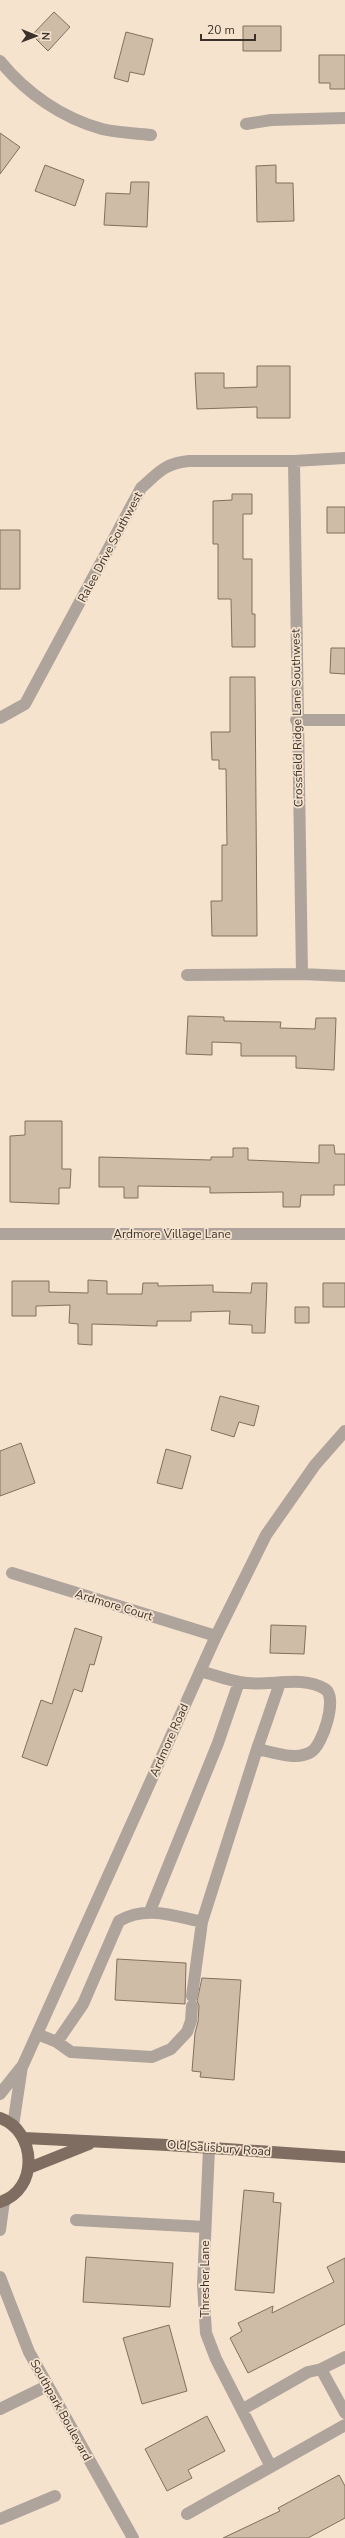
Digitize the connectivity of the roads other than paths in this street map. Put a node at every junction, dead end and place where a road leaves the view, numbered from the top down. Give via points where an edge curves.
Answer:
1 (0, 61) edge
2 (345, 118) edge
3 (246, 124) dead end
4 (151, 135) dead end
5 (345, 458) edge
6 (294, 461) junction
7 (0, 718) edge
8 (296, 720) junction
9 (345, 720) edge
10 (302, 974) junction
11 (187, 975) dead end
12 (345, 976) edge
13 (0, 1234) edge
14 (345, 1234) edge
15 (345, 1431) edge
16 (12, 1573) dead end
17 (216, 1636) junction
18 (200, 1671) junction
19 (239, 1682) junction
20 (280, 1683) junction
21 (257, 1749) junction
22 (150, 1911) junction
23 (202, 1922) junction
24 (37, 2034) junction
25 (57, 2042) junction
26 (23, 2065) junction
27 (0, 2094) edge
28 (0, 2118) edge
29 (13, 2126) junction
30 (24, 2138) junction
31 (94, 2142) junction
32 (209, 2148) junction
33 (345, 2157) edge
34 (29, 2168) junction
35 (2, 2201) edge
36 (76, 2220) dead end
37 (206, 2227) junction
38 (0, 2230) edge
39 (0, 2277) edge
40 (345, 2357) edge
41 (322, 2369) junction
42 (47, 2386) junction
43 (0, 2409) edge
44 (243, 2409) junction
45 (345, 2413) edge
46 (345, 2425) edge
47 (271, 2467) junction
48 (56, 2496) dead end
49 (187, 2514) dead end
50 (0, 2519) edge
51 (133, 2538) edge

1 - 4 street via 29,91 66,116 103,129
2 - 3 street via 271,120
5 - 6 street, Ralee Drive Southwest
6 - 7 street, Ralee Drive Southwest via 173,462 159,472 141,488 25,704
6 - 8 street, Crossfield Ridge Lane Southwest
8 - 9 street
8 - 10 street, Crossfield Ridge Lane Southwest
10 - 11 street
10 - 12 street
13 - 14 street, Ardmore Village Lane
15 - 17 street, Ardmore Road via 315,1465 266,1535
16 - 17 street, Ardmore Court
17 - 18 street, Ardmore Road
18 - 19 street
18 - 24 street, Ardmore Road
19 - 20 street
19 - 22 street via 218,1743
20 - 21 street
20 - 21 street via 308,1682 327,1690 331,1698 328,1719 317,1746 311,1752 289,1756
21 - 23 street
22 - 23 street
22 - 25 street via 130,1915 119,1921 80,2011
23 - 25 street via 191,2021 187,2032 171,2049 152,2057 77,2053 71,2052
24 - 25 street
24 - 26 street, Ardmore Road
26 - 27 street, Ardmore Road
26 - 29 street, Ardmore Road
28 - 29 main road
29 - 30 main road
30 - 31 main road, Old Salisbury Road
30 - 34 main road via 29,2153
31 - 32 main road, Old Salisbury Road
31 - 34 main road, Old Salisbury Road
32 - 33 main road, Old Salisbury Road
32 - 37 street, Thresher Lane
34 - 35 main road via 16,2193
35 - 38 street
36 - 37 street
37 - 44 street, Thresher Lane via 203,2285 206,2333 216,2359
39 - 42 street, Southpark Boulevard via 29,2352
40 - 41 street
41 - 44 street via 308,2372
41 - 45 street
42 - 43 street
42 - 51 street, Southpark Boulevard
44 - 47 street, Thresher Lane
46 - 47 street
47 - 49 street
48 - 50 street

